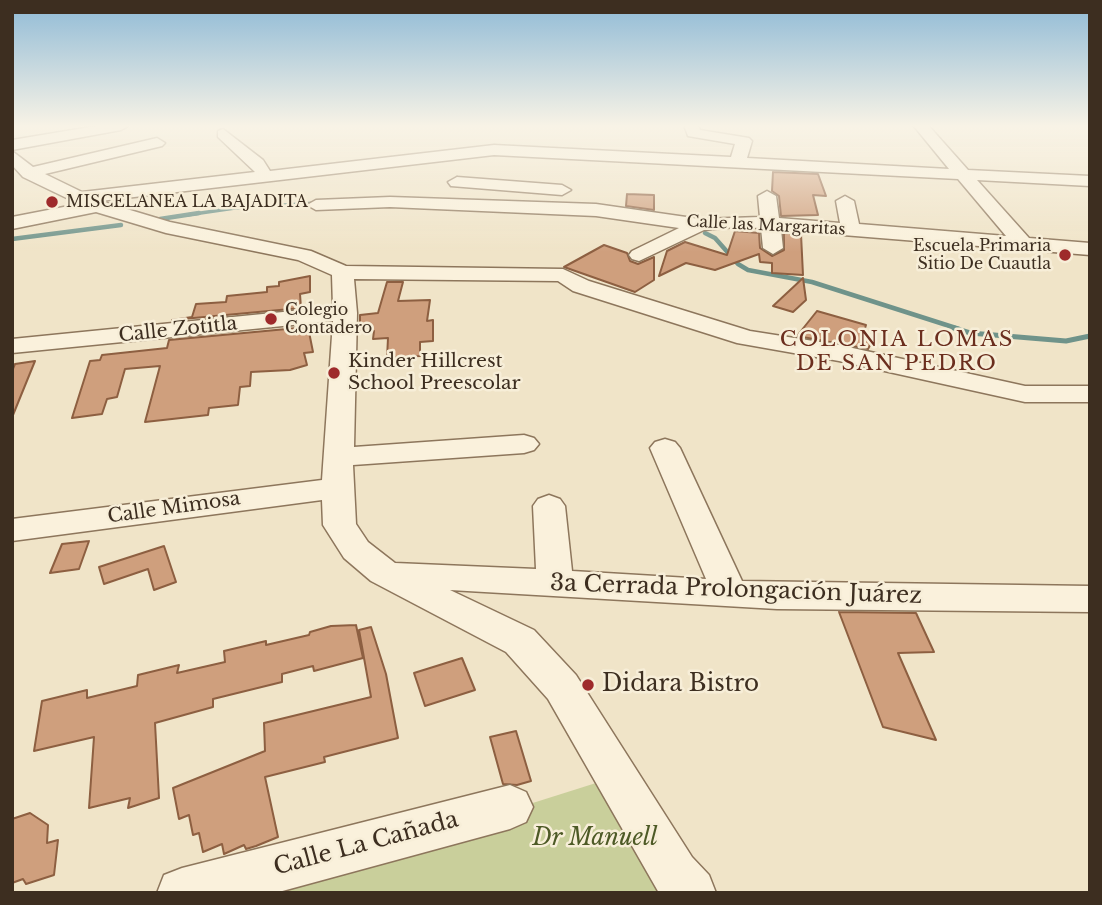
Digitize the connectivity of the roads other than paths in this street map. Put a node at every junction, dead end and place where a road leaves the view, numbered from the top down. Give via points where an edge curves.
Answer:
1 (96, 167) edge
2 (260, 167) edge
3 (452, 167) edge
4 (457, 167) edge
5 (458, 167) edge
6 (459, 167) edge
7 (824, 167) edge
8 (956, 167) edge
9 (165, 168) dead end
10 (962, 174) junction
11 (265, 175) junction
12 (1090, 181) edge
13 (376, 184) dead end
14 (51, 185) edge
15 (351, 185) dead end
16 (167, 187) junction
17 (435, 190) dead end
18 (767, 196) dead end
19 (845, 201) dead end
20 (316, 205) dead end
21 (448, 205) junction
22 (596, 210) junction
23 (12, 223) edge
24 (769, 223) junction
25 (700, 225) junction
26 (851, 230) junction
27 (1023, 244) junction
28 (773, 248) dead end
29 (1090, 249) edge
30 (639, 255) dead end
31 (343, 272) junction
32 (345, 313) junction
33 (12, 346) edge
34 (1090, 394) edge
35 (524, 444) dead end
36 (665, 448) dead end
37 (338, 473) junction
38 (549, 506) dead end
39 (12, 530) edge
40 (383, 572) junction
41 (555, 583) junction
42 (730, 593) junction
43 (1090, 599) edge
44 (510, 807) dead end
45 (182, 893) edge
46 (691, 893) edge

1 - 14 street
2 - 11 street
3 - 11 street
4 - 15 street
5 - 21 street via 456,192
6 - 22 street via 585,189
7 - 10 street
8 - 10 street
9 - 16 street via 183,177 163,182
10 - 12 street
10 - 27 street
11 - 16 street
13 - 17 street
14 - 16 street
14 - 23 street
14 - 31 street via 166,227 304,255
18 - 24 street
19 - 26 street
20 - 21 street, Calle las Margaritas
21 - 22 street, Calle las Margaritas
22 - 25 street, Calle las Margaritas
24 - 25 street, Calle las Margaritas
24 - 26 street, Calle las Margaritas
24 - 28 street
25 - 30 street
26 - 27 street, Calle las Margaritas
27 - 29 street, Calle las Margaritas
31 - 32 street
31 - 34 street via 563,275 581,286 746,338 839,353 1025,394
32 - 33 street, Calle Zotitla
32 - 37 street
35 - 37 street, Calle Mimosa
36 - 42 street
37 - 39 street, Calle Mimosa
37 - 40 street via 340,525 356,550
38 - 41 street
40 - 41 street, 3a Cerrada Prolongación Juárez
40 - 46 street via 520,641 562,687
41 - 42 street, 3a Cerrada Prolongación Juárez
42 - 43 street, 3a Cerrada Prolongación Juárez
44 - 45 street, Calle La Cañada

